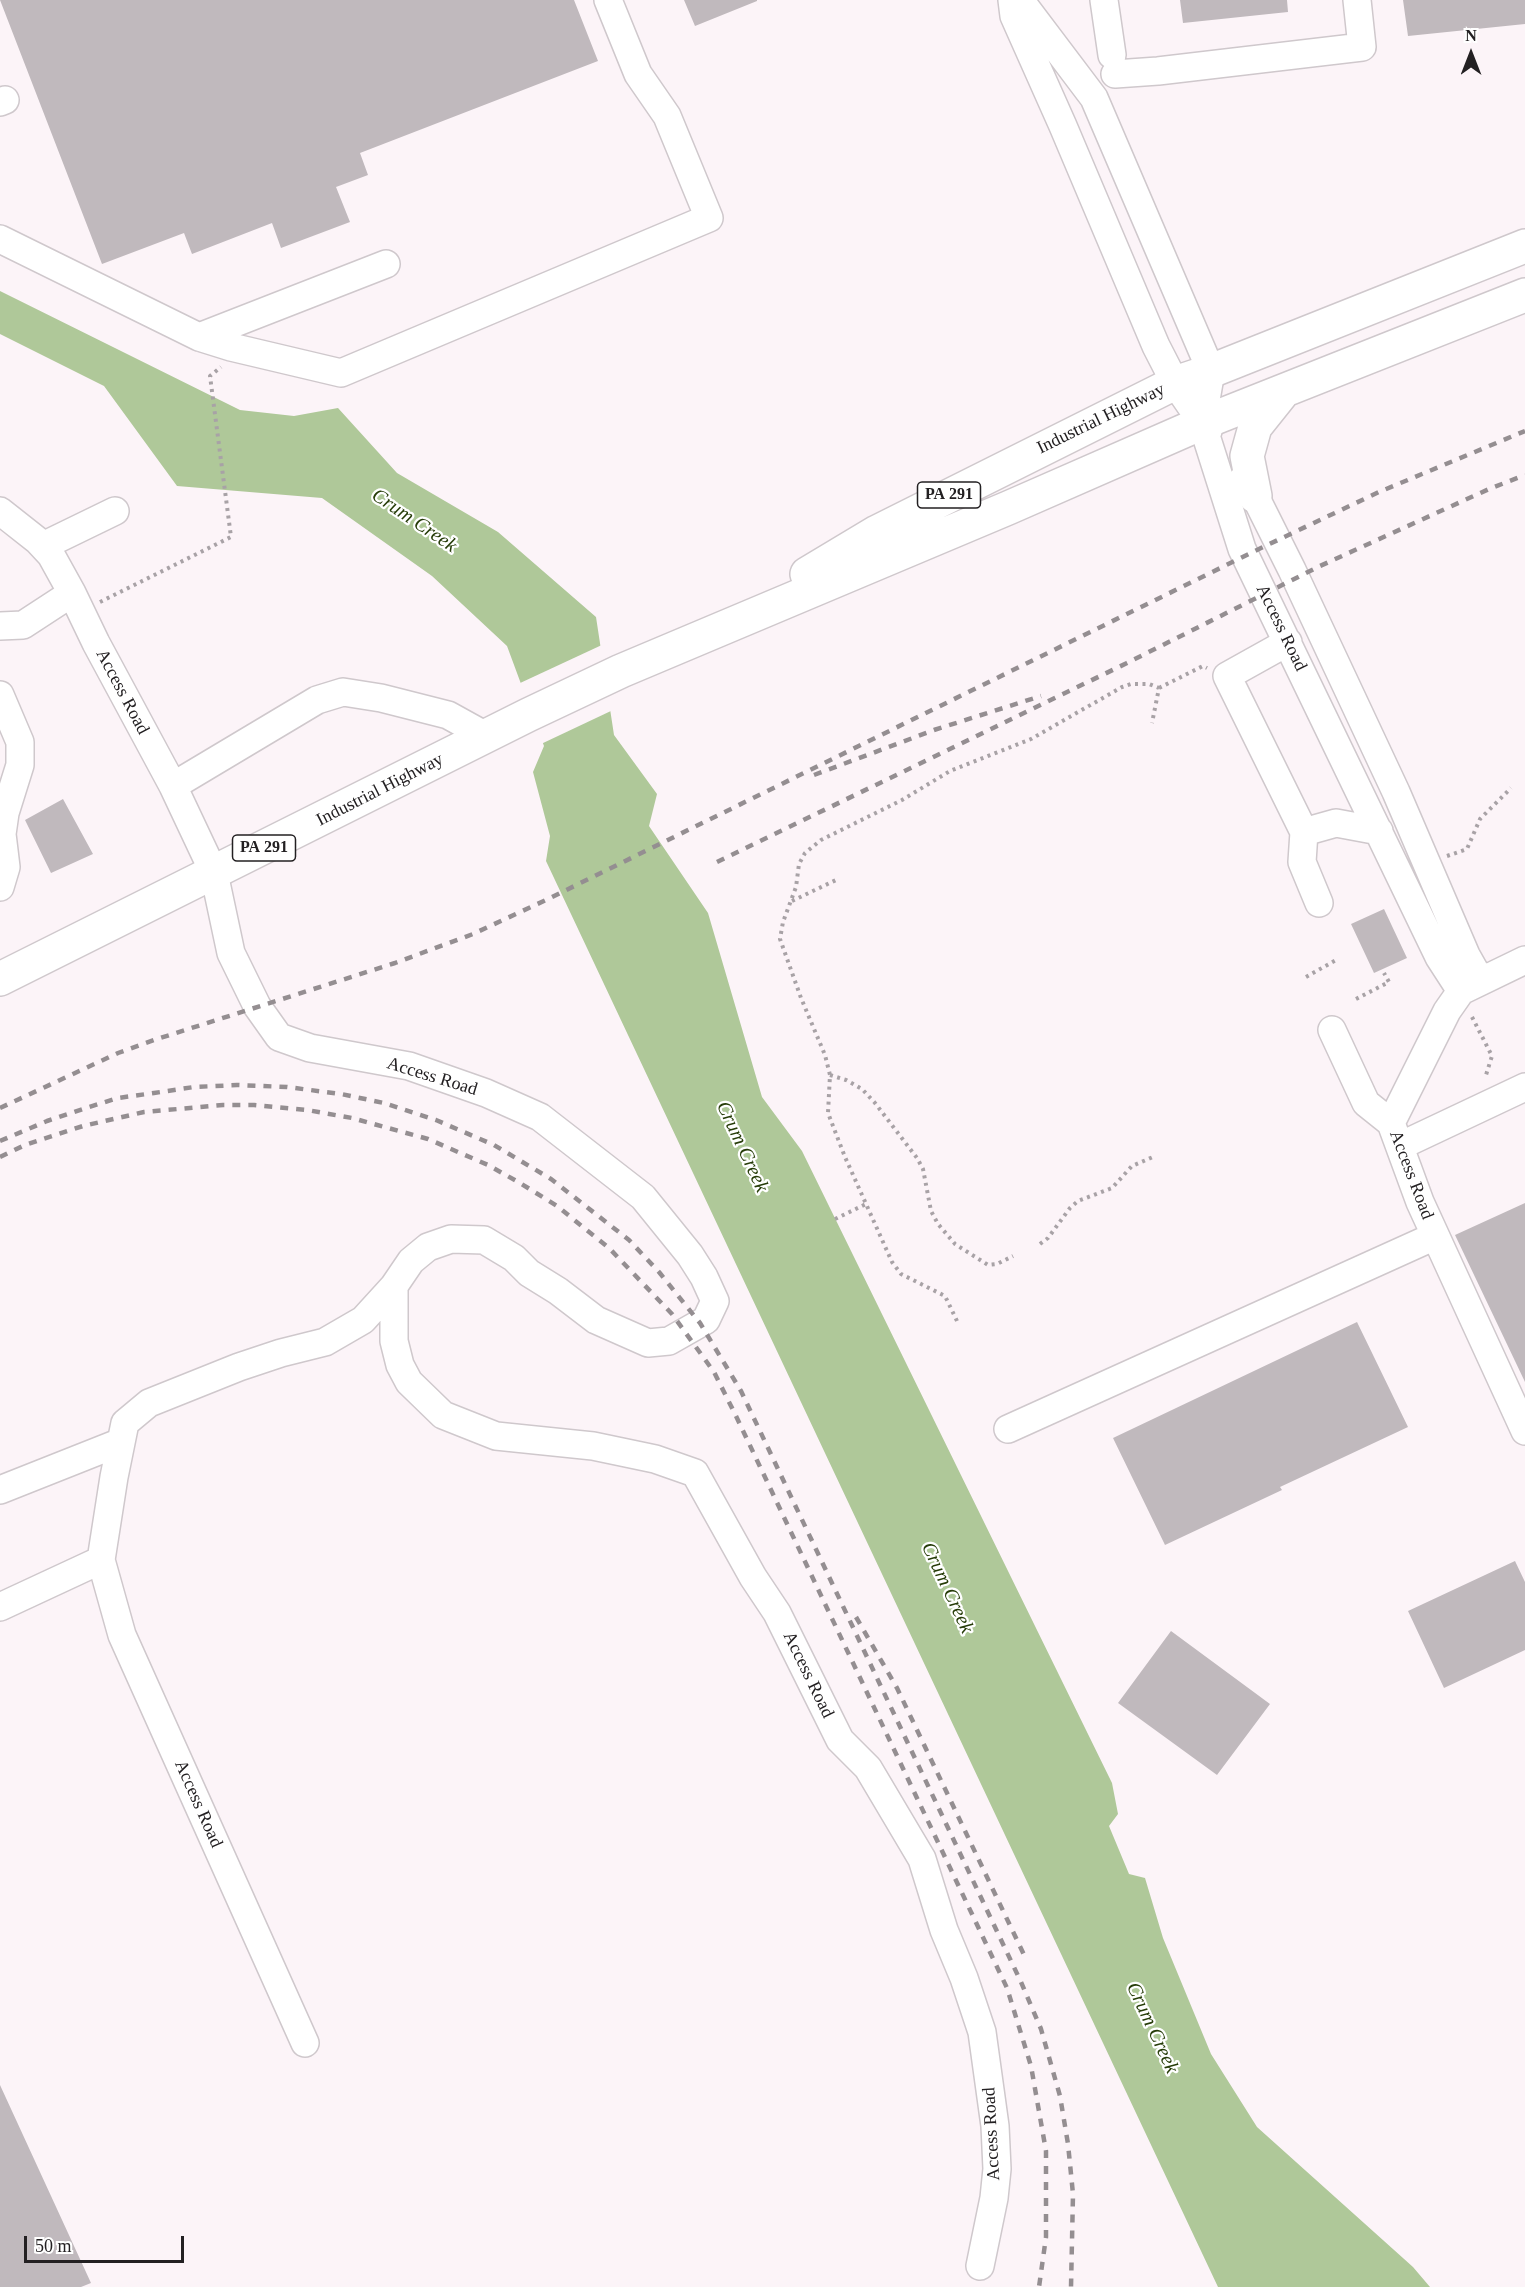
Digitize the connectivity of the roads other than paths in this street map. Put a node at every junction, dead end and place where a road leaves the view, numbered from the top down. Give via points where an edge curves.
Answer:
1 (608, 0) edge
2 (1012, 0) edge
3 (1020, 0) edge
4 (1104, 0) edge
5 (1357, 0) edge
6 (0, 239) edge
7 (1525, 246) edge
8 (386, 264) dead end
9 (1525, 295) edge
10 (199, 337) junction
11 (1211, 371) junction
12 (1175, 382) junction
13 (1284, 390) junction
14 (1202, 423) junction
15 (1255, 496) junction
16 (115, 511) dead end
17 (0, 512) edge
18 (43, 546) junction
19 (72, 593) junction
20 (0, 626) edge
21 (698, 638) junction
22 (1288, 642) junction
23 (0, 695) edge
24 (486, 736) junction
25 (173, 786) junction
26 (1398, 795) junction
27 (1374, 820) junction
28 (1304, 832) junction
29 (214, 873) junction
30 (0, 887) edge
31 (1319, 903) dead end
32 (1525, 960) edge
33 (0, 979) edge
34 (1471, 994) junction
35 (1332, 1030) dead end
36 (1525, 1087) edge
37 (1395, 1134) junction
38 (1436, 1236) junction
39 (394, 1286) junction
40 (1008, 1429) dead end
41 (1525, 1431) edge
42 (121, 1442) junction
43 (0, 1490) edge
44 (101, 1560) junction
45 (0, 1607) edge
46 (305, 2043) dead end
47 (980, 2266) dead end

1 - 10 lane via 638,74 667,116 710,218 340,372
2 - 12 lane via 1014,16
3 - 11 lane via 1094,98
4 - 5 lane via 1113,64 1158,71 1362,47
6 - 10 lane
7 - 11 main road, Industrial Highway / PA 291
8 - 10 lane
9 - 13 main road, Industrial Highway / PA 291
11 - 12 main road, Industrial Highway / PA 291
11 - 14 lane
12 - 14 lane
12 - 21 main road, Industrial Highway / PA 291 via 877,532
13 - 14 main road, Industrial Highway / PA 291
13 - 15 main road via 1255,428 1247,456
14 - 15 lane, Access Road
14 - 21 main road, Industrial Highway / PA 291
14 - 22 lane, Access Road via 1242,549
15 - 26 lane, Access Road
16 - 18 lane
17 - 18 lane, Access Road
18 - 19 lane, Access Road
19 - 20 lane via 23,625
19 - 25 lane, Access Road
21 - 24 main road, Industrial Highway / PA 291
22 - 27 lane, Access Road
22 - 28 lane via 1227,676
23 - 30 lane via 20,742 20,765 5,813 2,834 6,867
24 - 25 lane via 448,715 343,692 317,700
24 - 29 main road, Industrial Highway / PA 291
25 - 29 lane, Access Road
26 - 27 lane
26 - 34 lane, Access Road via 1475,971
27 - 28 lane via 1336,823
27 - 34 lane, Access Road via 1439,957
28 - 31 lane via 1302,862
29 - 33 main road, Industrial Highway / PA 291
29 - 39 lane, Access Road via 231,952 257,1006 279,1037 310,1048 409,1066 540,1117 643,1197 690,1255 715,1301 706,1320 669,1341 648,1343 596,1320 484,1240 451,1239 429,1247 411,1261
32 - 34 lane
34 - 37 lane, Access Road via 1447,1011
35 - 37 lane via 1366,1103
36 - 37 lane
37 - 38 lane, Access Road
38 - 40 lane
38 - 41 lane, Access Road
39 - 42 lane, Access Road via 363,1320 325,1342 239,1367 149,1403 125,1423
39 - 47 lane, Access Road via 394,1341 400,1365 409,1382 443,1414 496,1436 593,1446 655,1459 695,1473 777,1613 840,1740 867,1768 922,1859 982,2032 997,2169
42 - 43 lane
42 - 44 lane, Access Road
44 - 45 lane
44 - 46 lane, Access Road via 122,1635

